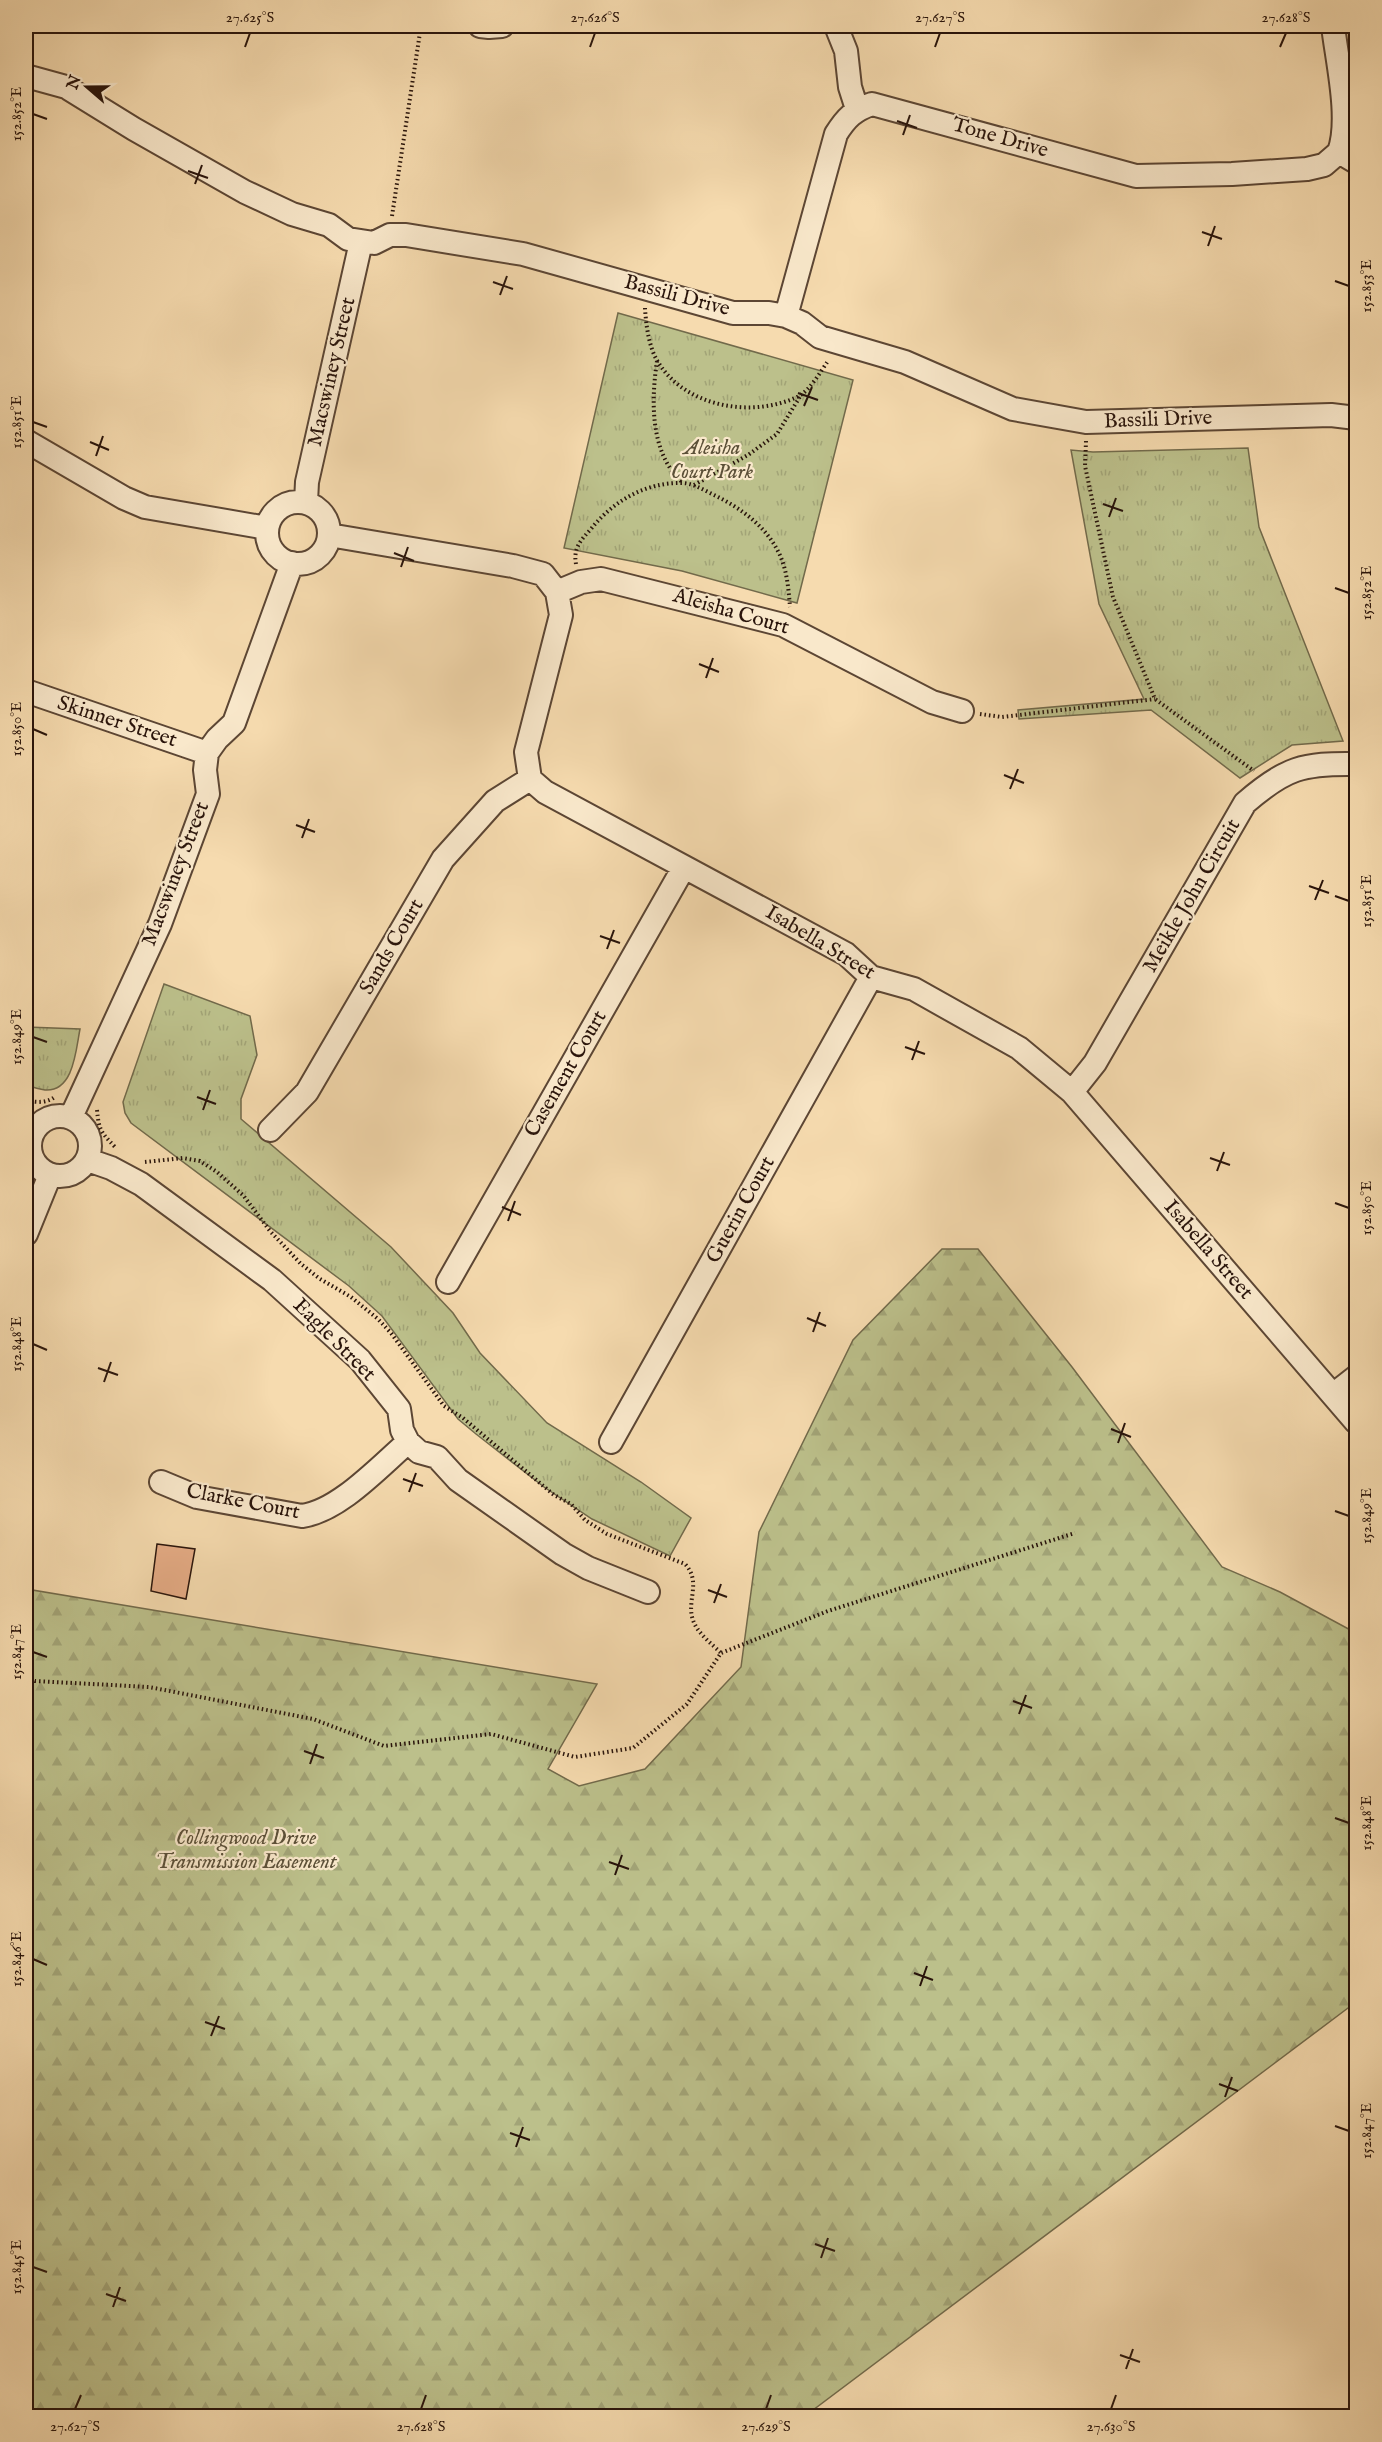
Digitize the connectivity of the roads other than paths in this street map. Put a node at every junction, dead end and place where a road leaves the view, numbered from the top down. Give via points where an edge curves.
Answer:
1 (480, 26) edge
2 (502, 26) edge
3 (836, 26) edge
4 (1333, 26) edge
5 (26, 76) edge
6 (857, 110) junction
7 (1348, 157) edge
8 (361, 242) junction
9 (786, 316) junction
10 (1356, 418) edge
11 (26, 441) edge
12 (306, 502) junction
13 (267, 528) junction
14 (329, 535) junction
15 (291, 563) junction
16 (557, 591) junction
17 (26, 691) edge
18 (962, 711) road end
19 (207, 753) junction
20 (1356, 764) edge
21 (531, 779) junction
22 (684, 867) junction
23 (871, 977) junction
24 (1072, 1092) junction
25 (74, 1110) junction
26 (270, 1130) dead end
27 (28, 1136) edge
28 (88, 1160) junction
29 (50, 1175) junction
30 (26, 1234) edge
31 (448, 1282) dead end
32 (1356, 1377) edge
33 (1334, 1395) junction
34 (1356, 1422) edge
35 (408, 1442) junction
36 (611, 1442) dead end
37 (161, 1482) dead end
38 (648, 1592) dead end

1 - 2 street
3 - 6 street via 846,51
4 - 7 street
5 - 8 street via 66,87 245,192
6 - 7 street, Tone Drive via 872,104 887,106 1136,176 1306,169
6 - 9 street via 846,118 836,134
8 - 9 street, Bassili Drive via 406,235 523,254 733,313
8 - 12 street, Macswiney Street via 307,482
9 - 10 street, Bassili Drive via 820,337 904,362 1013,409 1086,423 1331,415
11 - 13 street via 145,507
12 - 13 street via 281,506
12 - 14 street via 324,515
13 - 15 street via 270,547
14 - 15 street via 326,546 312,561
14 - 16 street via 513,566 543,574
15 - 19 street via 234,723
16 - 18 street, Aleisha Court via 601,579 783,625 932,702
16 - 21 street via 561,615 526,752
17 - 19 street, Skinner Street
19 - 25 street, Macswiney Street via 208,794 160,924
20 - 24 street, Meikle John Circuit via 1320,763 1287,772 1245,804 1095,1063
21 - 22 street, Isabella Street via 545,792
21 - 26 street, Sands Court via 495,801 443,859 307,1092
22 - 23 street, Isabella Street via 846,954
22 - 31 street, Casement Court
23 - 24 street, Isabella Street via 914,989 1019,1048
23 - 36 street, Guerin Court
24 - 33 street, Isabella Street
25 - 27 street via 46,1119
25 - 28 street via 91,1140
27 - 29 street via 31,1155
28 - 29 street via 74,1173
28 - 35 street, Eagle Street via 141,1184 272,1280 360,1360 399,1409
29 - 30 street
32 - 33 street
33 - 34 street, Isabella Street
35 - 37 street, Clarke Court via 335,1505 317,1514 302,1516 197,1497
35 - 38 street via 419,1452 437,1458 458,1480 563,1554

